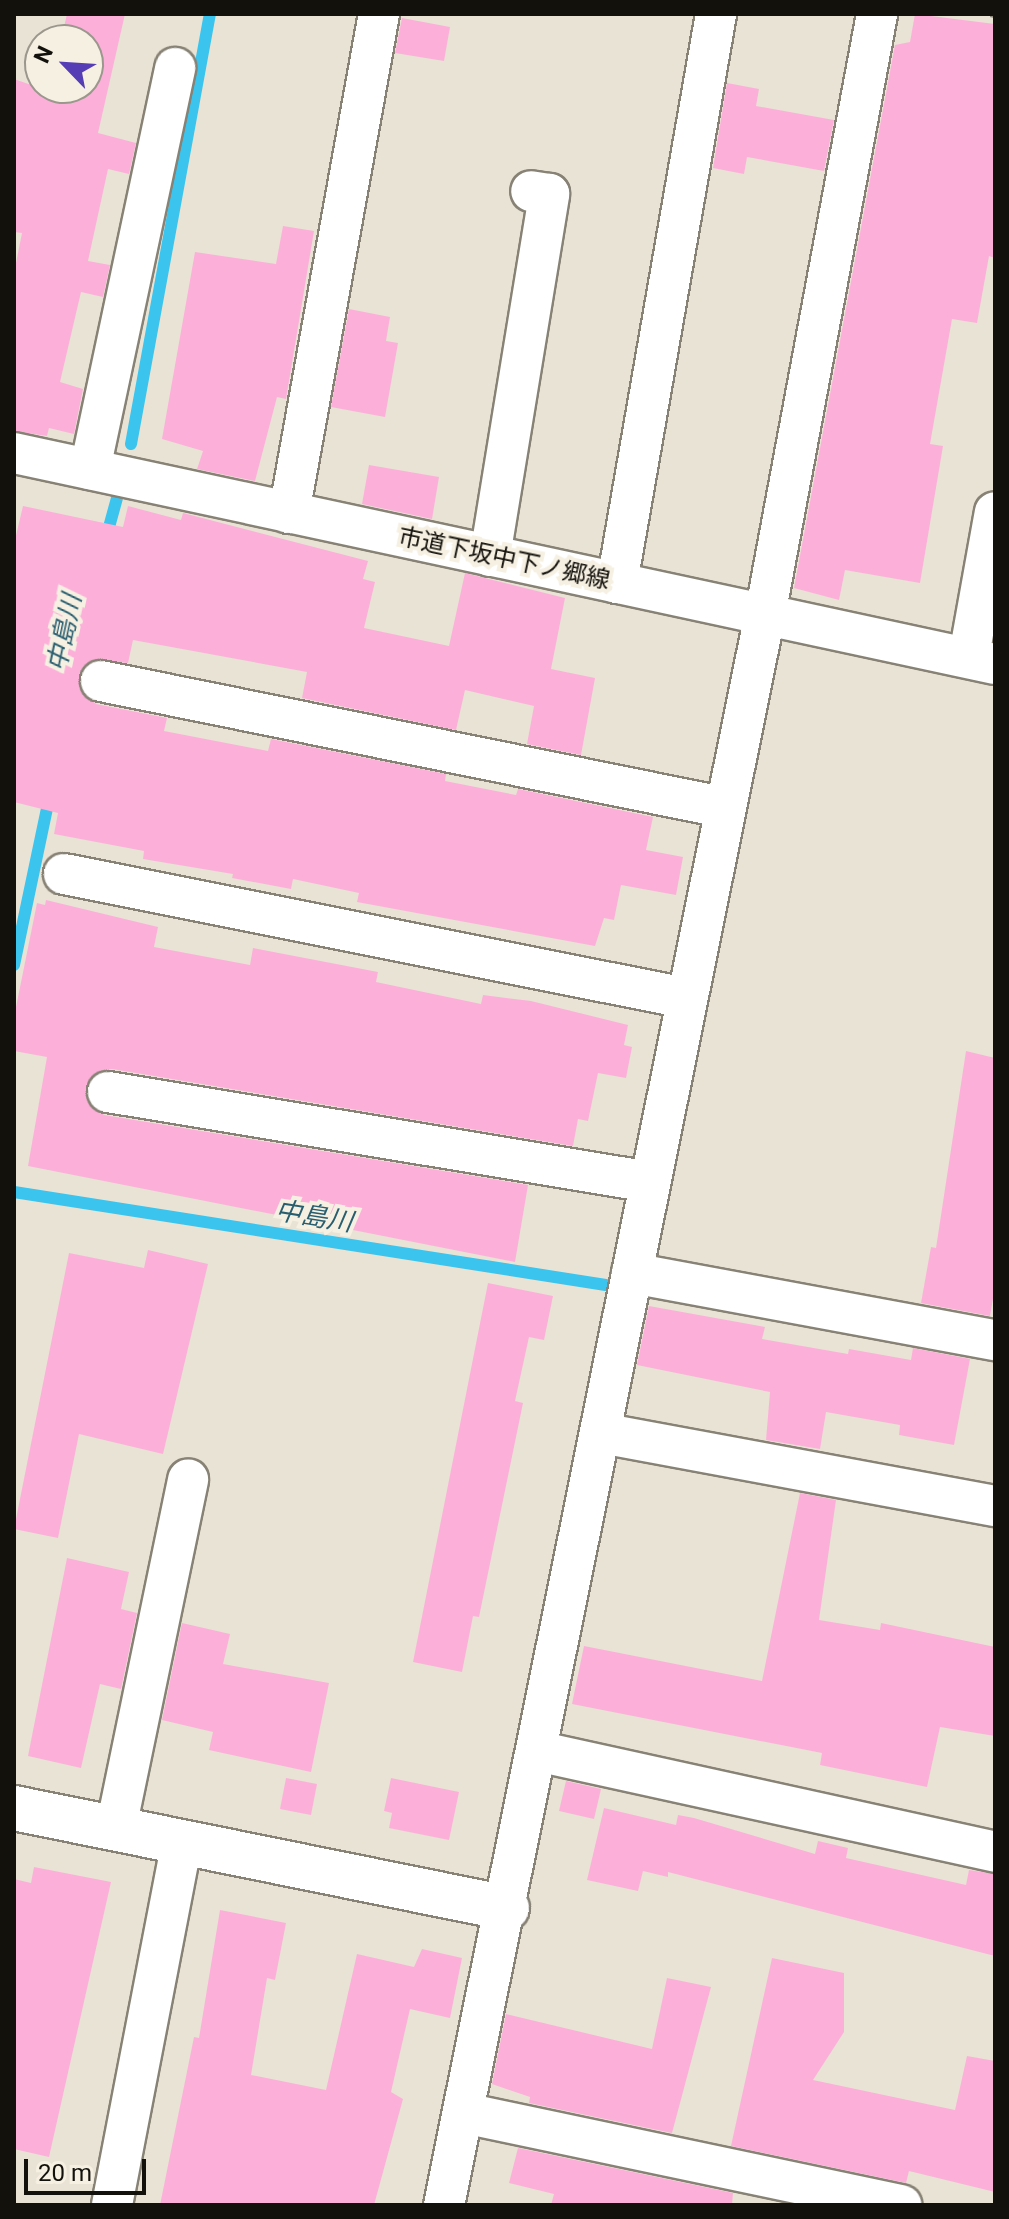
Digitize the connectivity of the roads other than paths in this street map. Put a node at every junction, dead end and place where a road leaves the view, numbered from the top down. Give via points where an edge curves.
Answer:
1 (379, 14) edge
2 (716, 14) edge
3 (877, 14) edge
4 (175, 68) dead end
5 (531, 191) dead end
6 (14, 453) edge
7 (115, 474) junction
8 (995, 512) edge
9 (289, 513) junction
10 (490, 556) junction
11 (617, 583) junction
12 (765, 615) junction
13 (982, 660) edge
14 (101, 681) dead end
15 (722, 807) junction
16 (64, 874) dead end
17 (685, 998) junction
18 (108, 1092) dead end
19 (650, 1182) junction
20 (632, 1273) junction
21 (995, 1340) edge
22 (601, 1433) junction
23 (188, 1479) dead end
24 (995, 1506) edge
25 (537, 1751) junction
26 (14, 1808) edge
27 (116, 1828) junction
28 (182, 1841) junction
29 (995, 1852) edge
30 (507, 1908) junction
31 (464, 2113) junction
32 (112, 2205) edge
33 (444, 2205) edge
34 (901, 2205) edge

1 - 9 street
2 - 11 street
3 - 12 street
4 - 7 street
5 - 10 street via 549,194
6 - 7 street, 市道下坂中下ノ郷線
7 - 9 street, 市道下坂中下ノ郷線
8 - 13 street
9 - 10 street, 市道下坂中下ノ郷線
10 - 11 street, 市道下坂中下ノ郷線
11 - 12 street, 市道下坂中下ノ郷線
12 - 13 street, 市道下坂中下ノ郷線
12 - 15 street
14 - 15 street
15 - 17 street
16 - 17 street
17 - 19 street
18 - 19 street
19 - 20 street
20 - 21 street
20 - 22 street
22 - 24 street
22 - 25 street
23 - 27 street
25 - 29 street
25 - 30 street
26 - 27 street
27 - 28 street
28 - 30 street
28 - 32 street
30 - 31 street
31 - 33 street
31 - 34 street

